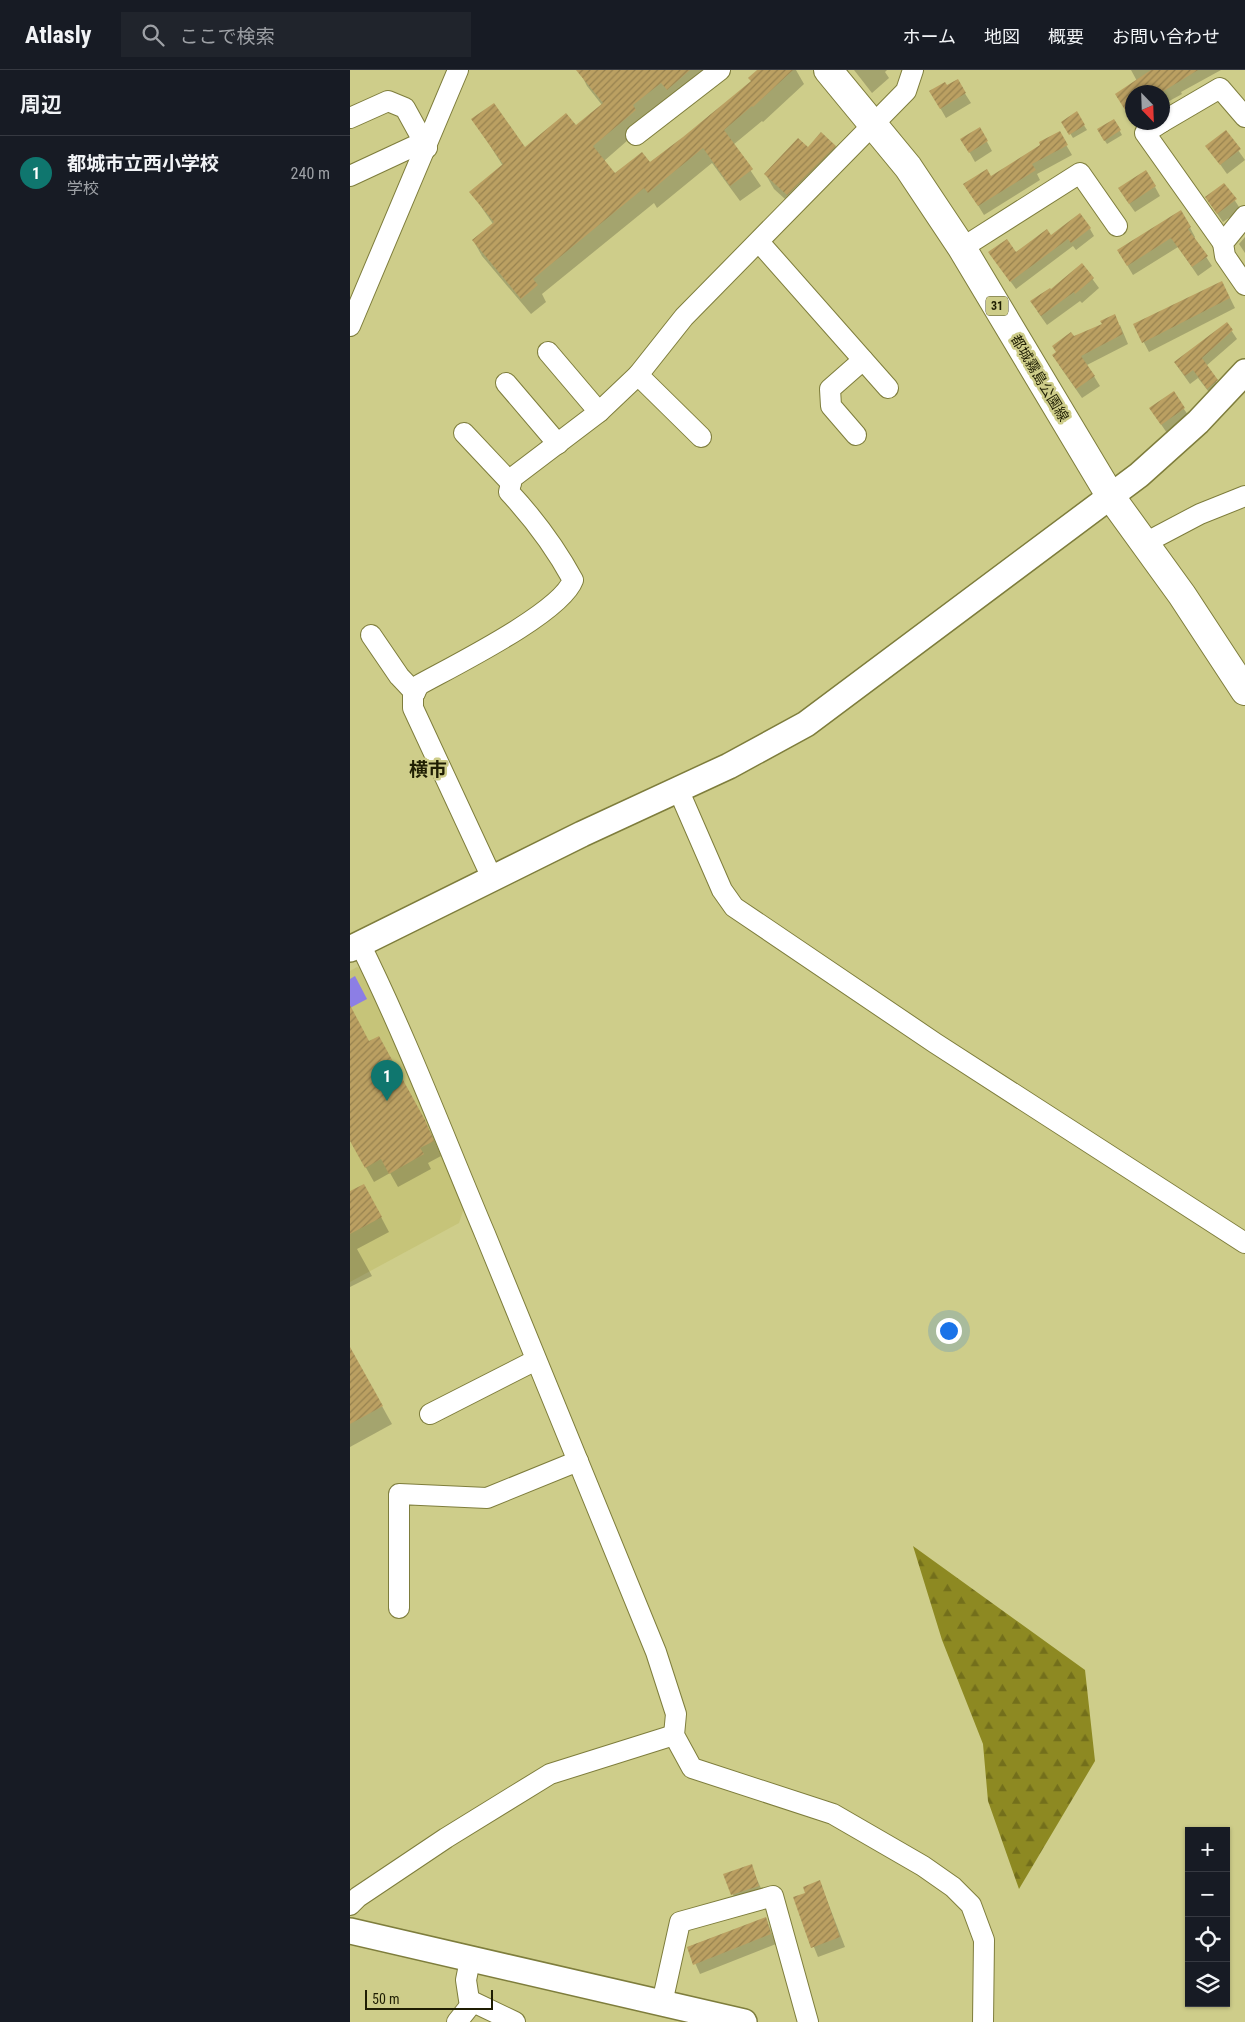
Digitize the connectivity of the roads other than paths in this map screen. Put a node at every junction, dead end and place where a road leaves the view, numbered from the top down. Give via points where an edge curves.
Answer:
1 (458, 70) edge
2 (720, 70) edge
3 (828, 70) edge
4 (914, 70) edge
5 (1170, 117) edge
6 (1245, 117) edge
7 (350, 118) edge
8 (873, 123) junction
9 (1150, 130) edge
10 (636, 135) dead end
11 (425, 145) junction
12 (350, 176) edge
13 (1245, 216) edge
14 (1117, 226) dead end
15 (759, 242) junction
16 (1223, 242) junction
17 (962, 248) junction
18 (1245, 284) edge
19 (350, 326) edge
20 (548, 352) dead end
21 (863, 360) junction
22 (1245, 372) edge
23 (638, 375) junction
24 (506, 383) dead end
25 (888, 388) dead end
26 (599, 412) junction
27 (464, 433) dead end
28 (856, 435) dead end
29 (701, 437) dead end
30 (558, 444) junction
31 (511, 484) junction
32 (1245, 496) edge
33 (1111, 497) junction
34 (1145, 543) junction
35 (372, 635) dead end
36 (1245, 691) edge
37 (414, 694) junction
38 (678, 789) junction
39 (492, 878) junction
40 (355, 947) edge
41 (1245, 1243) edge
42 (536, 1360) junction
43 (430, 1414) dead end
44 (578, 1461) junction
45 (399, 1608) dead end
46 (674, 1735) junction
47 (350, 1905) edge
48 (350, 1932) edge
49 (470, 1960) junction
50 (473, 2002) junction
51 (662, 2004) junction
52 (457, 2022) edge
53 (515, 2022) edge
54 (744, 2022) edge
55 (808, 2022) edge
56 (983, 2022) edge

1 - 11 street
2 - 10 street
3 - 8 main road, 都城霧島公園線 / 31
4 - 8 street via 906,91
5 - 6 street via 1220,88
7 - 11 street via 388,101 405,108
8 - 15 street
8 - 17 main road, 都城霧島公園線 / 31 via 908,167
9 - 16 street via 1145,133
11 - 12 street
11 - 19 street
13 - 16 street
14 - 17 street via 1080,173
15 - 21 street
15 - 23 street via 684,317
16 - 18 street via 1225,256
17 - 33 main road, 都城霧島公園線 / 31
20 - 26 street
21 - 25 street
21 - 28 street via 830,389 831,406
22 - 33 street via 1198,422
23 - 26 street
23 - 29 street
24 - 30 street
26 - 30 street
27 - 31 street
30 - 31 street via 512,478
31 - 37 street via 509,492 537,522 556,549 573,580 571,586 534,619 419,685
32 - 34 street via 1200,514
33 - 34 main road, 都城霧島公園線 / 31
33 - 38 street via 806,724 729,766
34 - 36 main road, 都城霧島公園線 / 31
35 - 37 street
37 - 39 street via 413,708
38 - 39 street
38 - 41 street via 722,890 734,907 935,1043
39 - 40 street
40 - 42 street via 390,1004
42 - 43 street
42 - 44 street
44 - 45 street via 487,1498 399,1494
44 - 46 street via 656,1652 676,1714
46 - 47 street via 550,1774 446,1838
46 - 56 street via 692,1768 833,1814 924,1866 953,1887 970,1905 984,1940
48 - 49 street
49 - 50 street via 466,1991
49 - 51 street
50 - 52 street
50 - 53 street
51 - 54 street
51 - 55 street via 680,1922 773,1896

